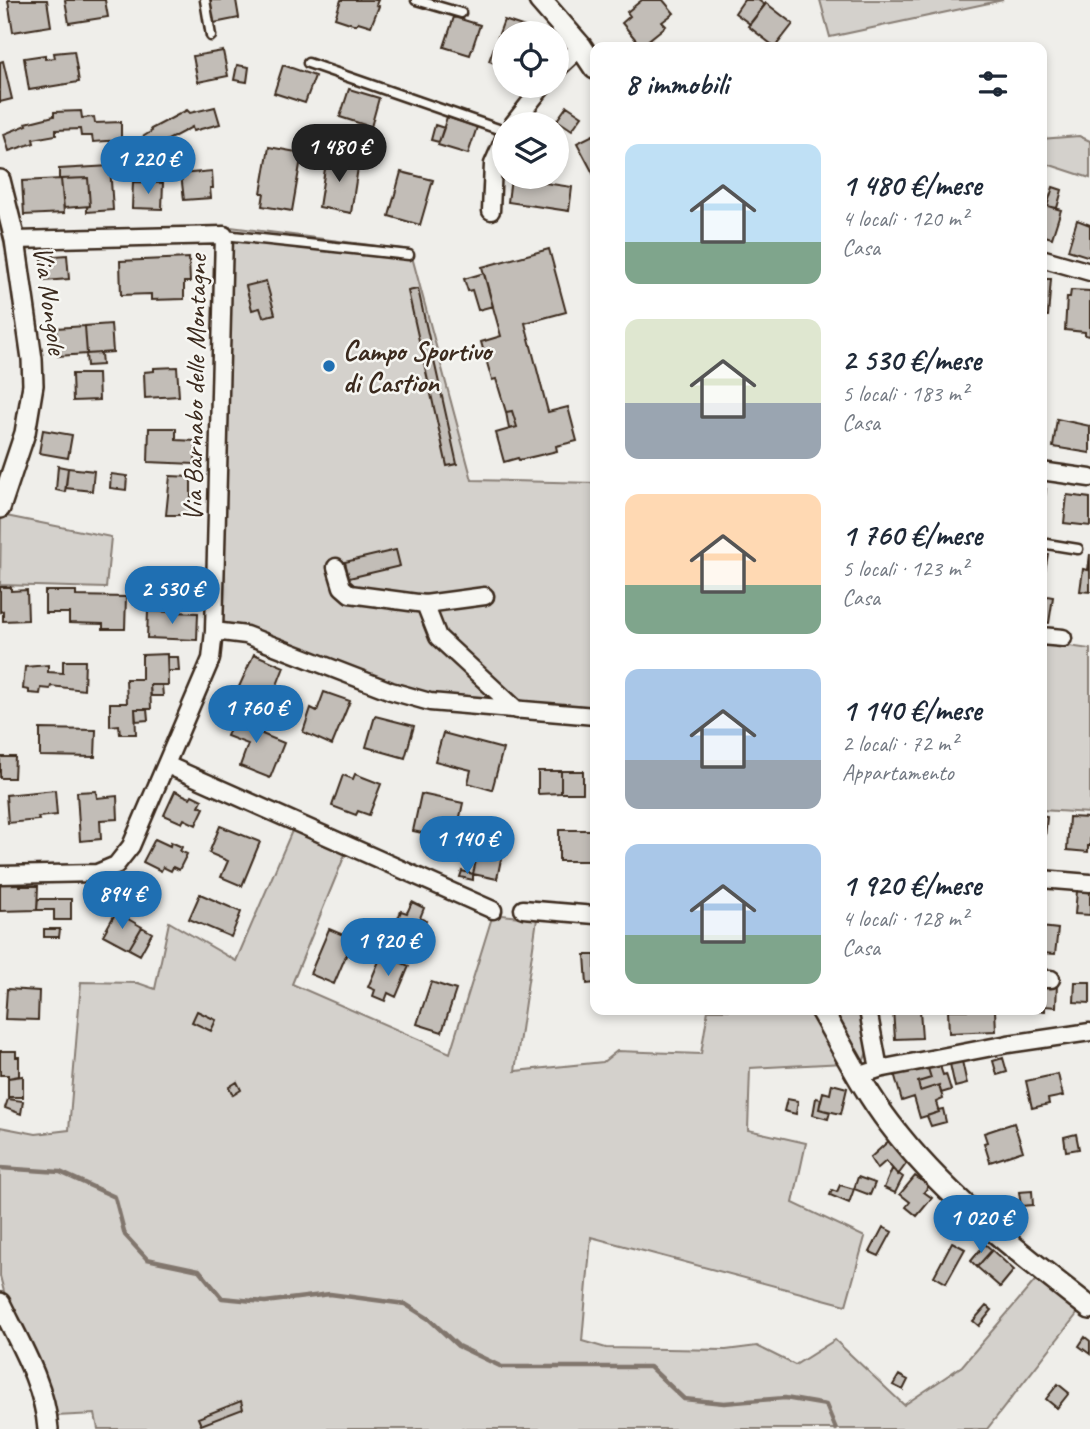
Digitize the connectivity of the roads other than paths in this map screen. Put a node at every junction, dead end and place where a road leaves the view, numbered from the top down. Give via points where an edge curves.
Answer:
1 (205, 0) edge
2 (416, 0) edge
3 (540, 0) edge
4 (461, 13) dead end
5 (211, 36) dead end
6 (581, 47) junction
7 (569, 58) edge
8 (590, 60) edge
9 (308, 63) dead end
10 (534, 98) edge
11 (522, 112) edge
12 (492, 127) edge
13 (0, 180) edge
14 (492, 188) edge
15 (491, 211) dead end
16 (224, 235) junction
17 (15, 240) junction
18 (408, 255) dead end
19 (1047, 260) edge
20 (1090, 272) edge
21 (1047, 472) edge
22 (1090, 478) edge
23 (0, 508) edge
24 (1047, 544) edge
25 (1078, 549) dead end
26 (337, 567) dead end
27 (485, 596) dead end
28 (425, 604) junction
29 (214, 631) junction
30 (1047, 637) edge
31 (1063, 638) dead end
32 (517, 710) junction
33 (590, 716) edge
34 (167, 765) junction
35 (0, 875) edge
36 (1047, 879) edge
37 (1090, 883) edge
38 (523, 909) dead end
39 (493, 910) dead end
40 (590, 915) edge
41 (824, 1015) edge
42 (869, 1015) edge
43 (1090, 1032) edge
44 (879, 1069) junction
45 (858, 1076) junction
46 (0, 1303) edge
47 (1090, 1308) edge
48 (48, 1429) edge

1 - 5 lane
2 - 4 lane
3 - 6 main road
6 - 7 street
6 - 8 main road
9 - 12 lane
10 - 11 street
13 - 17 street, Via Nongole
14 - 15 street
16 - 17 street
16 - 18 lane
16 - 29 street, Via Barnabo delle Montagne
17 - 23 street, Via Nongole via 33,385 25,433
19 - 20 street
21 - 22 street
24 - 25 lane
26 - 28 street via 342,587 351,594
27 - 28 street
28 - 32 street via 438,637
29 - 32 street via 246,635 430,702
29 - 34 street, Via Barnabo delle Montagne via 211,659
30 - 31 street
32 - 33 street
34 - 35 street, Via Barnabo delle Montagne via 131,846 111,869
34 - 39 street
36 - 37 street
38 - 40 street
41 - 45 main road
42 - 44 street
43 - 44 street
44 - 45 street
45 - 47 main road via 890,1125 945,1188
46 - 48 street via 47,1412

